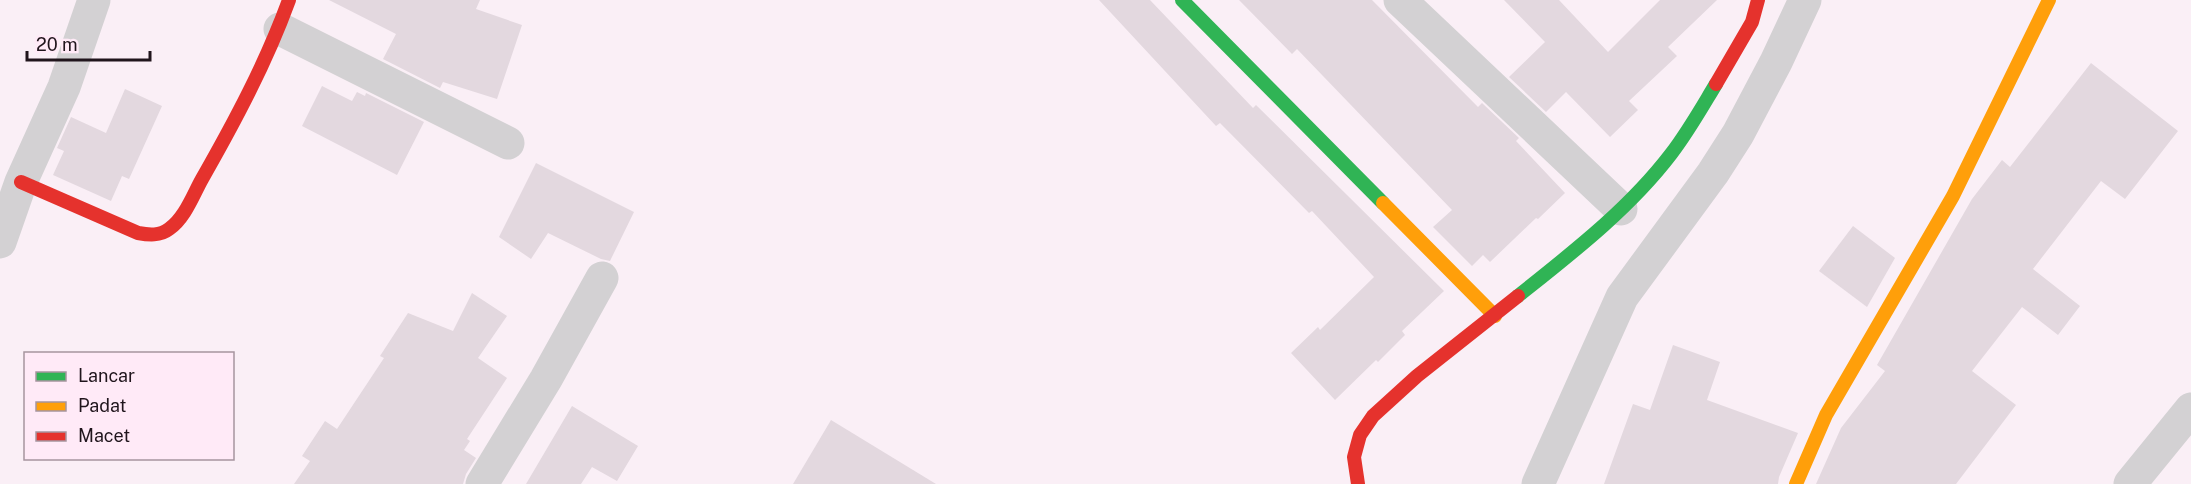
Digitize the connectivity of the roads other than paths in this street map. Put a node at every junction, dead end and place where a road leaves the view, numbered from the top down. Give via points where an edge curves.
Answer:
1 (94, 0) edge
2 (1182, 0) edge
3 (1400, 0) edge
4 (1758, 0) edge
5 (1805, 0) edge
6 (2049, 0) edge
7 (284, 14) edge
8 (508, 143) dead end
9 (21, 182) junction
10 (1621, 208) junction
11 (0, 242) edge
12 (602, 278) dead end
13 (1495, 316) junction
14 (2191, 409) edge
15 (482, 484) edge
16 (1358, 484) edge
17 (1538, 484) edge
18 (1796, 484) edge
19 (2130, 484) edge

1 - 9 street via 64,87
2 - 13 street
3 - 10 street
4 - 10 street via 1752,22 1671,154
5 - 17 street via 1738,134 1622,297
6 - 18 street via 1953,196 1827,415
7 - 8 street
7 - 9 street via 256,79 172,229 157,236 138,232
9 - 11 street
10 - 13 street
12 - 15 street
13 - 16 street via 1417,376 1373,416 1360,435 1354,457
14 - 19 street

